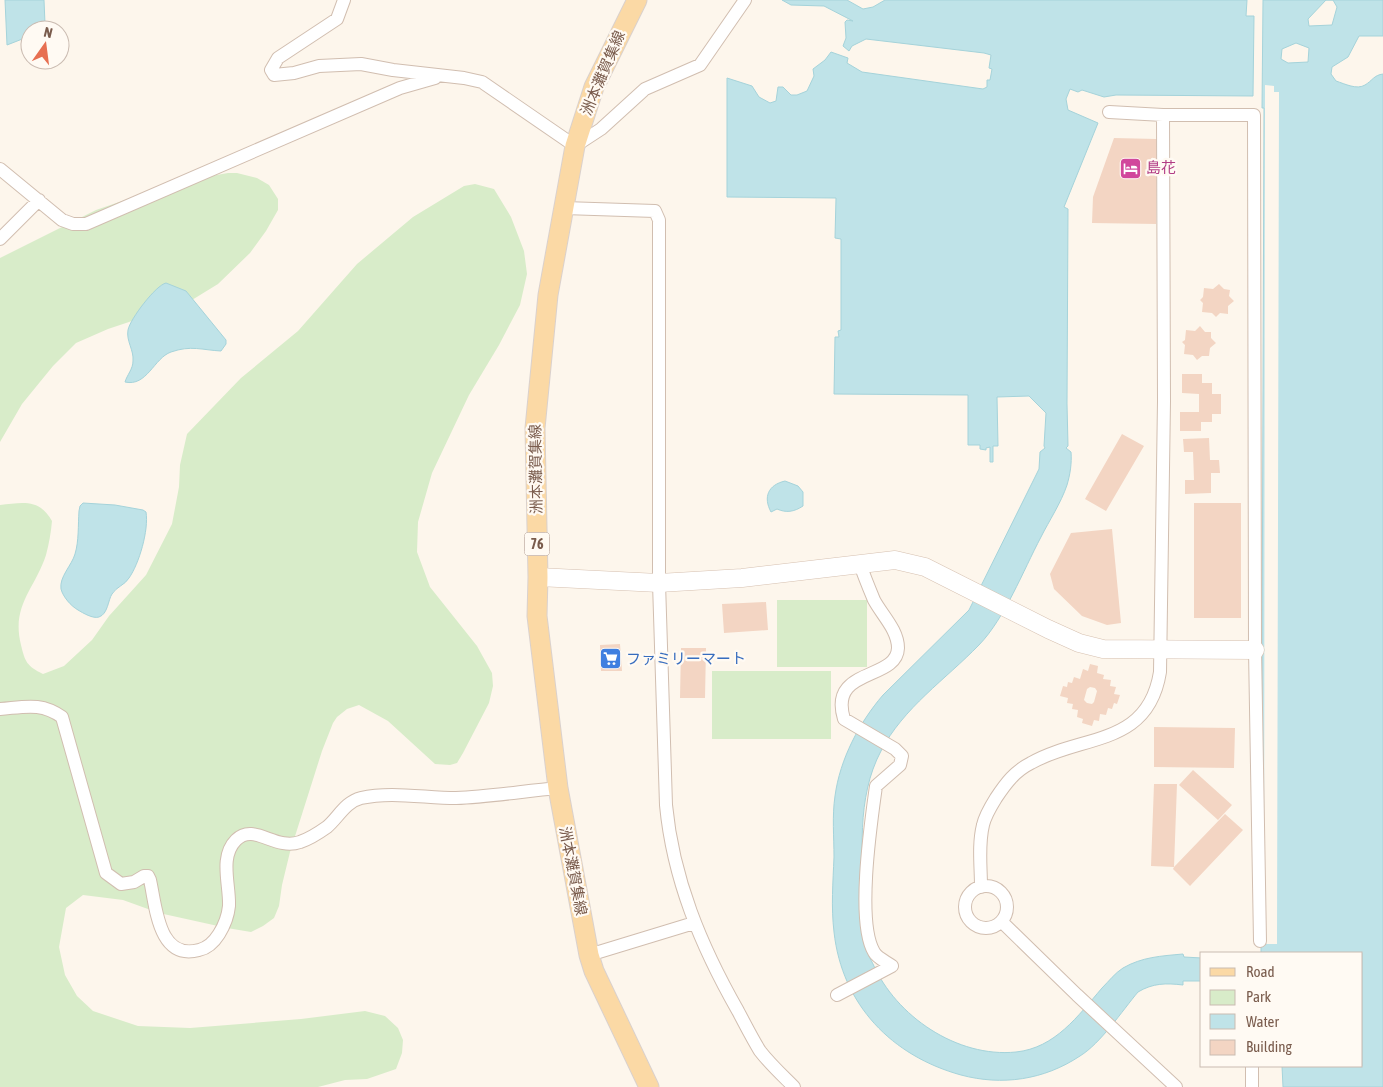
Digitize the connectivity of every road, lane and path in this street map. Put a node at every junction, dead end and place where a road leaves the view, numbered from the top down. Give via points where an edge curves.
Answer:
1 (344, 0) edge
2 (637, 0) edge
3 (745, 0) edge
4 (447, 75) junction
5 (1110, 112) dead end
6 (1163, 115) junction
7 (576, 146) junction
8 (0, 169) edge
9 (39, 200) junction
10 (564, 208) junction
11 (0, 239) edge
12 (860, 564) junction
13 (538, 577) junction
14 (659, 583) junction
15 (1160, 648) junction
16 (1255, 650) junction
17 (0, 709) edge
18 (558, 788) junction
19 (981, 887) junction
20 (1002, 922) junction
21 (694, 923) junction
22 (1260, 941) dead end
23 (589, 955) junction
24 (837, 995) dead end
25 (1252, 1067) edge
26 (649, 1087) edge
27 (794, 1087) edge
28 (1176, 1087) edge
29 (1252, 1087) edge

1 - 4 street via 337,19 278,58 271,70 274,75 319,66 361,64
2 - 7 main road, 洲本灘賀集線 / 76 via 594,87
3 - 7 street via 700,65 645,89 602,129
4 - 7 street via 482,82
4 - 9 street via 414,82 86,224 62,220
5 - 6 street
6 - 15 street via 1164,401
6 - 16 street via 1254,115
7 - 10 main road, 洲本灘賀集線 / 76
8 - 9 street
9 - 11 street
10 - 13 main road, 洲本灘賀集線 / 76 via 548,295 535,428
10 - 14 street via 656,211 659,220
12 - 14 street via 760,576
12 - 15 street via 895,560 925,566 1014,613 1087,645 1103,649
12 - 24 street via 874,600 897,635 898,647 897,656 889,665 851,684 840,705 844,718 902,756 900,765 876,786 868,853 868,940 875,955 892,966
13 - 14 street
13 - 18 main road, 洲本灘賀集線 / 76 via 537,616
14 - 21 street via 669,836
15 - 16 street
15 - 19 street via 1160,672 1154,696 1132,724 1110,736 1050,754 1008,780 983,824
16 - 22 street
17 - 18 street via 50,708 62,717 106,872 121,884 148,876 160,930 169,944 181,950 201,950 214,942 224,926 229,906 229,851 236,840 246,834 256,834 280,844 300,842 327,827 351,802 360,798 388,795 456,798
18 - 23 main road, 洲本灘賀集線 / 76
19 - 20 street via 992,887 1003,894 1008,908
19 - 20 street via 968,896 964,908 966,915 982,929 990,929
20 - 28 street
21 - 23 street
21 - 27 street via 726,990 760,1050
23 - 26 main road, 洲本灘賀集線 / 76
25 - 29 street

